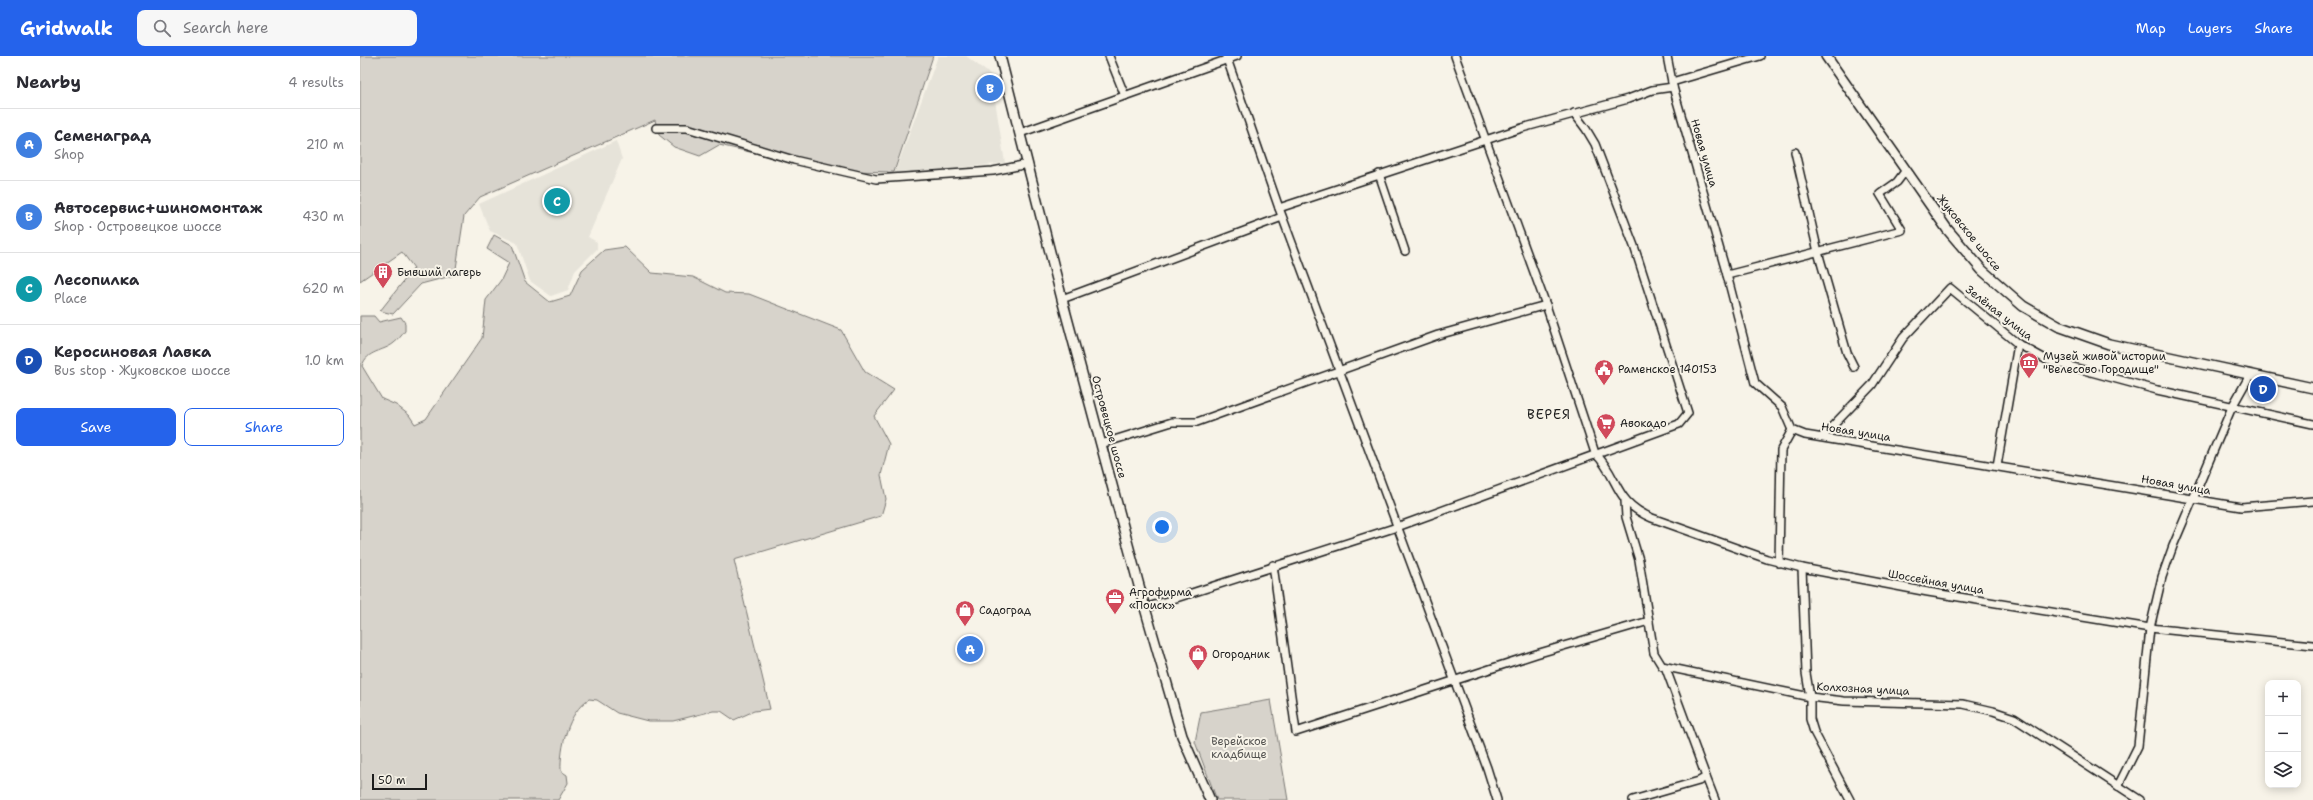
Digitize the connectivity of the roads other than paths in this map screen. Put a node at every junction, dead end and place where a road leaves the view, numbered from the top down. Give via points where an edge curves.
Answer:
1 (1000, 56) edge
2 (1109, 56) edge
3 (1238, 56) edge
4 (1455, 56) edge
5 (1667, 56) edge
6 (1760, 56) edge
7 (1826, 56) edge
8 (1227, 58) edge
9 (1672, 84) junction
10 (1125, 96) junction
11 (1574, 113) junction
12 (656, 128) dead end
13 (1020, 133) junction
14 (1486, 140) junction
15 (1794, 152) dead end
16 (1028, 164) junction
17 (1906, 170) junction
18 (1379, 174) junction
19 (1279, 208) junction
20 (1282, 217) junction
21 (1404, 251) dead end
22 (1818, 252) junction
23 (1727, 275) junction
24 (1062, 299) junction
25 (1546, 305) junction
26 (2018, 344) junction
27 (1854, 367) dead end
28 (1338, 369) junction
29 (2250, 375) junction
30 (2313, 388) edge
31 (2232, 407) junction
32 (2313, 424) edge
33 (1792, 430) junction
34 (1822, 437) junction
35 (1101, 444) junction
36 (1595, 453) junction
37 (1997, 466) junction
38 (2193, 498) junction
39 (1625, 501) junction
40 (2313, 501) edge
41 (1398, 527) junction
42 (1779, 563) junction
43 (1273, 565) junction
44 (1802, 568) junction
45 (1145, 608) junction
46 (1649, 621) junction
47 (2150, 628) junction
48 (2313, 645) edge
49 (1666, 669) junction
50 (1455, 682) junction
51 (1810, 697) junction
52 (1706, 777) junction
53 (2118, 786) junction
54 (1210, 800) edge
55 (1497, 800) edge
56 (1634, 800) edge
57 (1715, 800) edge
58 (1850, 800) edge
59 (2140, 800) edge

1 - 13 main road, Островецкое шоссе
2 - 10 street
3 - 8 street
4 - 14 street
5 - 9 street, Новая улица
6 - 9 street
7 - 17 main road, Жуковское шоссе
8 - 10 street
8 - 19 street
9 - 11 street
9 - 23 street, Новая улица
10 - 13 street
11 - 14 street
11 - 36 street via 1595,144 1634,246 1688,413 1679,424
12 - 16 street via 687,128 794,160 876,179 993,172
13 - 16 main road, Островецкое шоссе
14 - 18 street
14 - 25 street
15 - 22 street
16 - 24 main road, Островецкое шоссе
17 - 22 street via 1896,182 1880,194 1902,230
17 - 29 main road, Жуковское шоссе via 1947,229 1977,265 2011,298 2036,315 2072,332 2109,344
18 - 19 street
18 - 21 street
19 - 20 street
20 - 24 street
20 - 28 street
22 - 23 street
22 - 27 street via 1847,353
23 - 33 street, Новая улица via 1755,383 1782,407
24 - 35 main road, Островецкое шоссе
25 - 28 street via 1438,335
25 - 36 street
26 - 31 street, Зелёная улица via 2047,360 2090,373
26 - 34 street, Зелёная улица via 1950,288 1903,338 1872,385
26 - 37 street
28 - 35 street via 1197,422 1172,422
28 - 41 street
29 - 30 main road, Жуковское шоссе
29 - 31 street
31 - 32 street, Зелёная улица
31 - 38 street
33 - 34 street, Новая улица
33 - 42 street via 1781,450
34 - 37 street, Новая улица
35 - 45 main road, Островецкое шоссе
36 - 39 street, Шоссейная улица via 1607,466
36 - 41 street
37 - 38 street, Новая улица
38 - 40 street, Новая улица via 2241,507
38 - 47 street via 2164,571
39 - 42 street, Шоссейная улица via 1635,510 1652,518
39 - 46 street via 1626,517 1639,560
41 - 43 street
41 - 50 street
42 - 44 street, Шоссейная улица
43 - 45 street
43 - 50 street via 1296,732
44 - 47 street, Шоссейная улица via 1928,592
44 - 51 street via 1806,673
45 - 54 main road, Островецкое шоссе via 1182,736
46 - 49 street via 1654,653
46 - 50 street via 1536,654
47 - 48 street, Шоссейная улица
47 - 53 street via 2138,746
49 - 51 street, Колхозная улица
49 - 52 street
50 - 55 street
51 - 53 street, Колхозная улица via 1844,701 1956,704 1993,710 2014,718
51 - 58 street via 1810,719 1814,732
52 - 56 street
52 - 57 street
53 - 59 street, Колхозная улица

